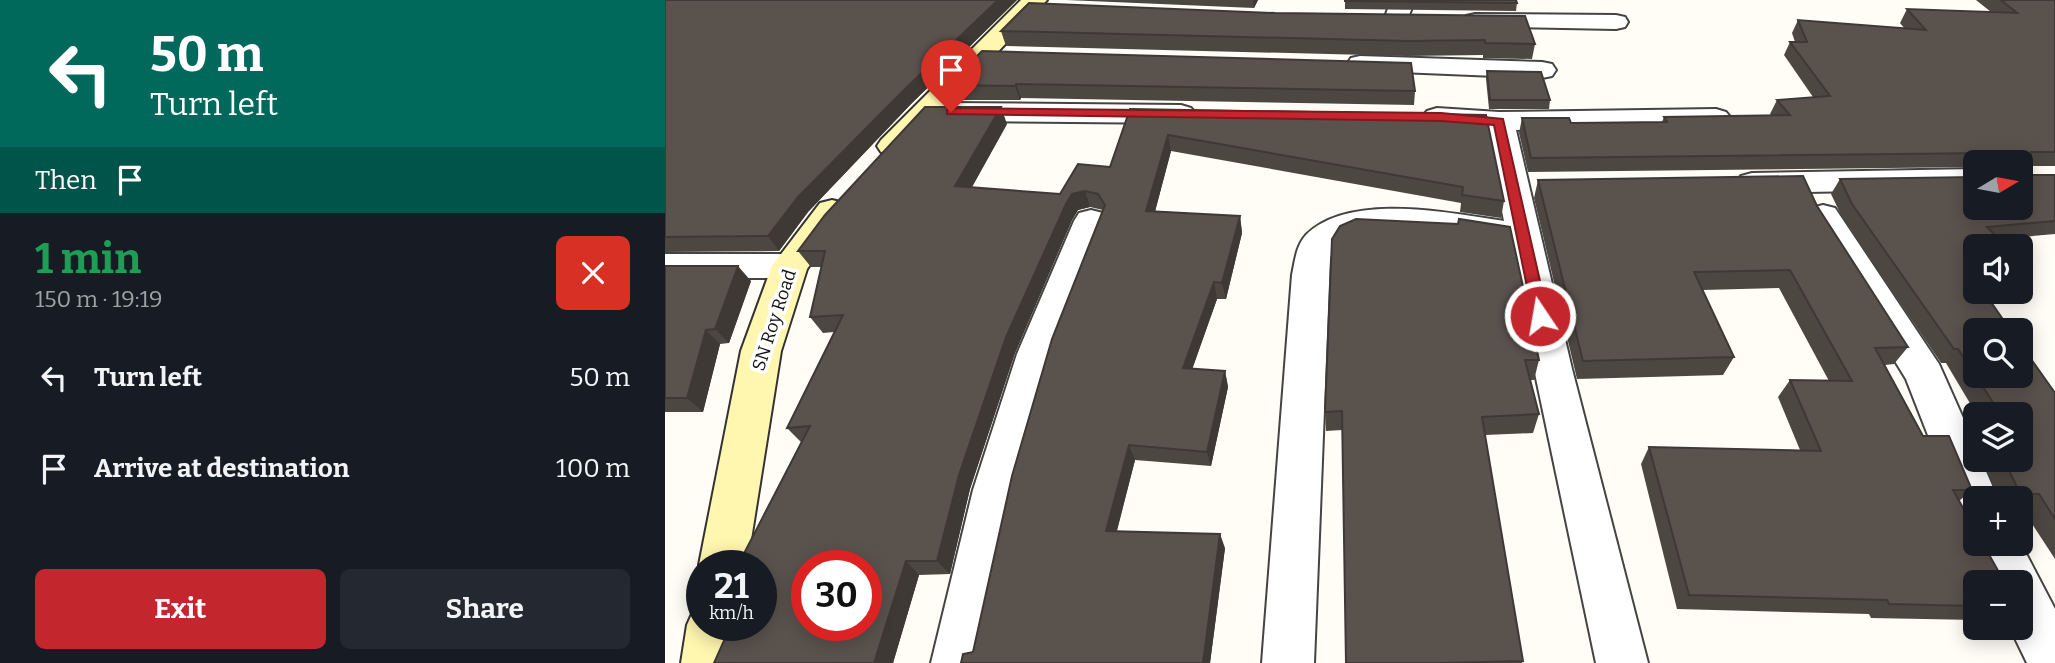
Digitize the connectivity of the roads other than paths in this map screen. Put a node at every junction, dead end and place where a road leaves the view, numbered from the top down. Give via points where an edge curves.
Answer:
1 (1038, 6) edge
2 (1399, 10) edge
3 (1370, 20) edge
4 (1423, 20) edge
5 (1451, 21) edge
6 (1616, 22) dead end
7 (980, 56) junction
8 (1021, 57) edge
9 (1337, 64) edge
10 (1542, 70) edge
11 (924, 111) junction
12 (1203, 114) edge
13 (1413, 117) edge
14 (1739, 118) edge
15 (1499, 121) junction
16 (1963, 179) edge
17 (1727, 183) edge
18 (1807, 183) junction
19 (1091, 221) dead end
20 (1524, 236) junction
21 (665, 266) edge
22 (790, 267) junction
23 (1970, 486) edge
24 (726, 550) edge
25 (2033, 620) edge
26 (710, 641) edge
27 (707, 663) edge
28 (957, 663) edge
29 (1288, 663) edge
30 (1622, 663) edge
31 (2055, 663) edge

1 - 7 street, SN Roy Road
2 - 3 street
2 - 4 street
5 - 6 street
7 - 8 street
7 - 11 street, SN Roy Road
9 - 10 street
11 - 12 street
11 - 22 street, SN Roy Road via 823,222
13 - 15 street
14 - 15 street
15 - 20 street via 1526,185
16 - 18 street
17 - 18 street
18 - 23 street via 1826,223 1925,375
19 - 28 street via 1030,379 996,491
20 - 29 street via 1410,219 1367,222 1332,231 1316,246 1310,275
20 - 30 street
21 - 22 street
22 - 24 street, SN Roy Road via 761,351
25 - 31 street
26 - 27 street

